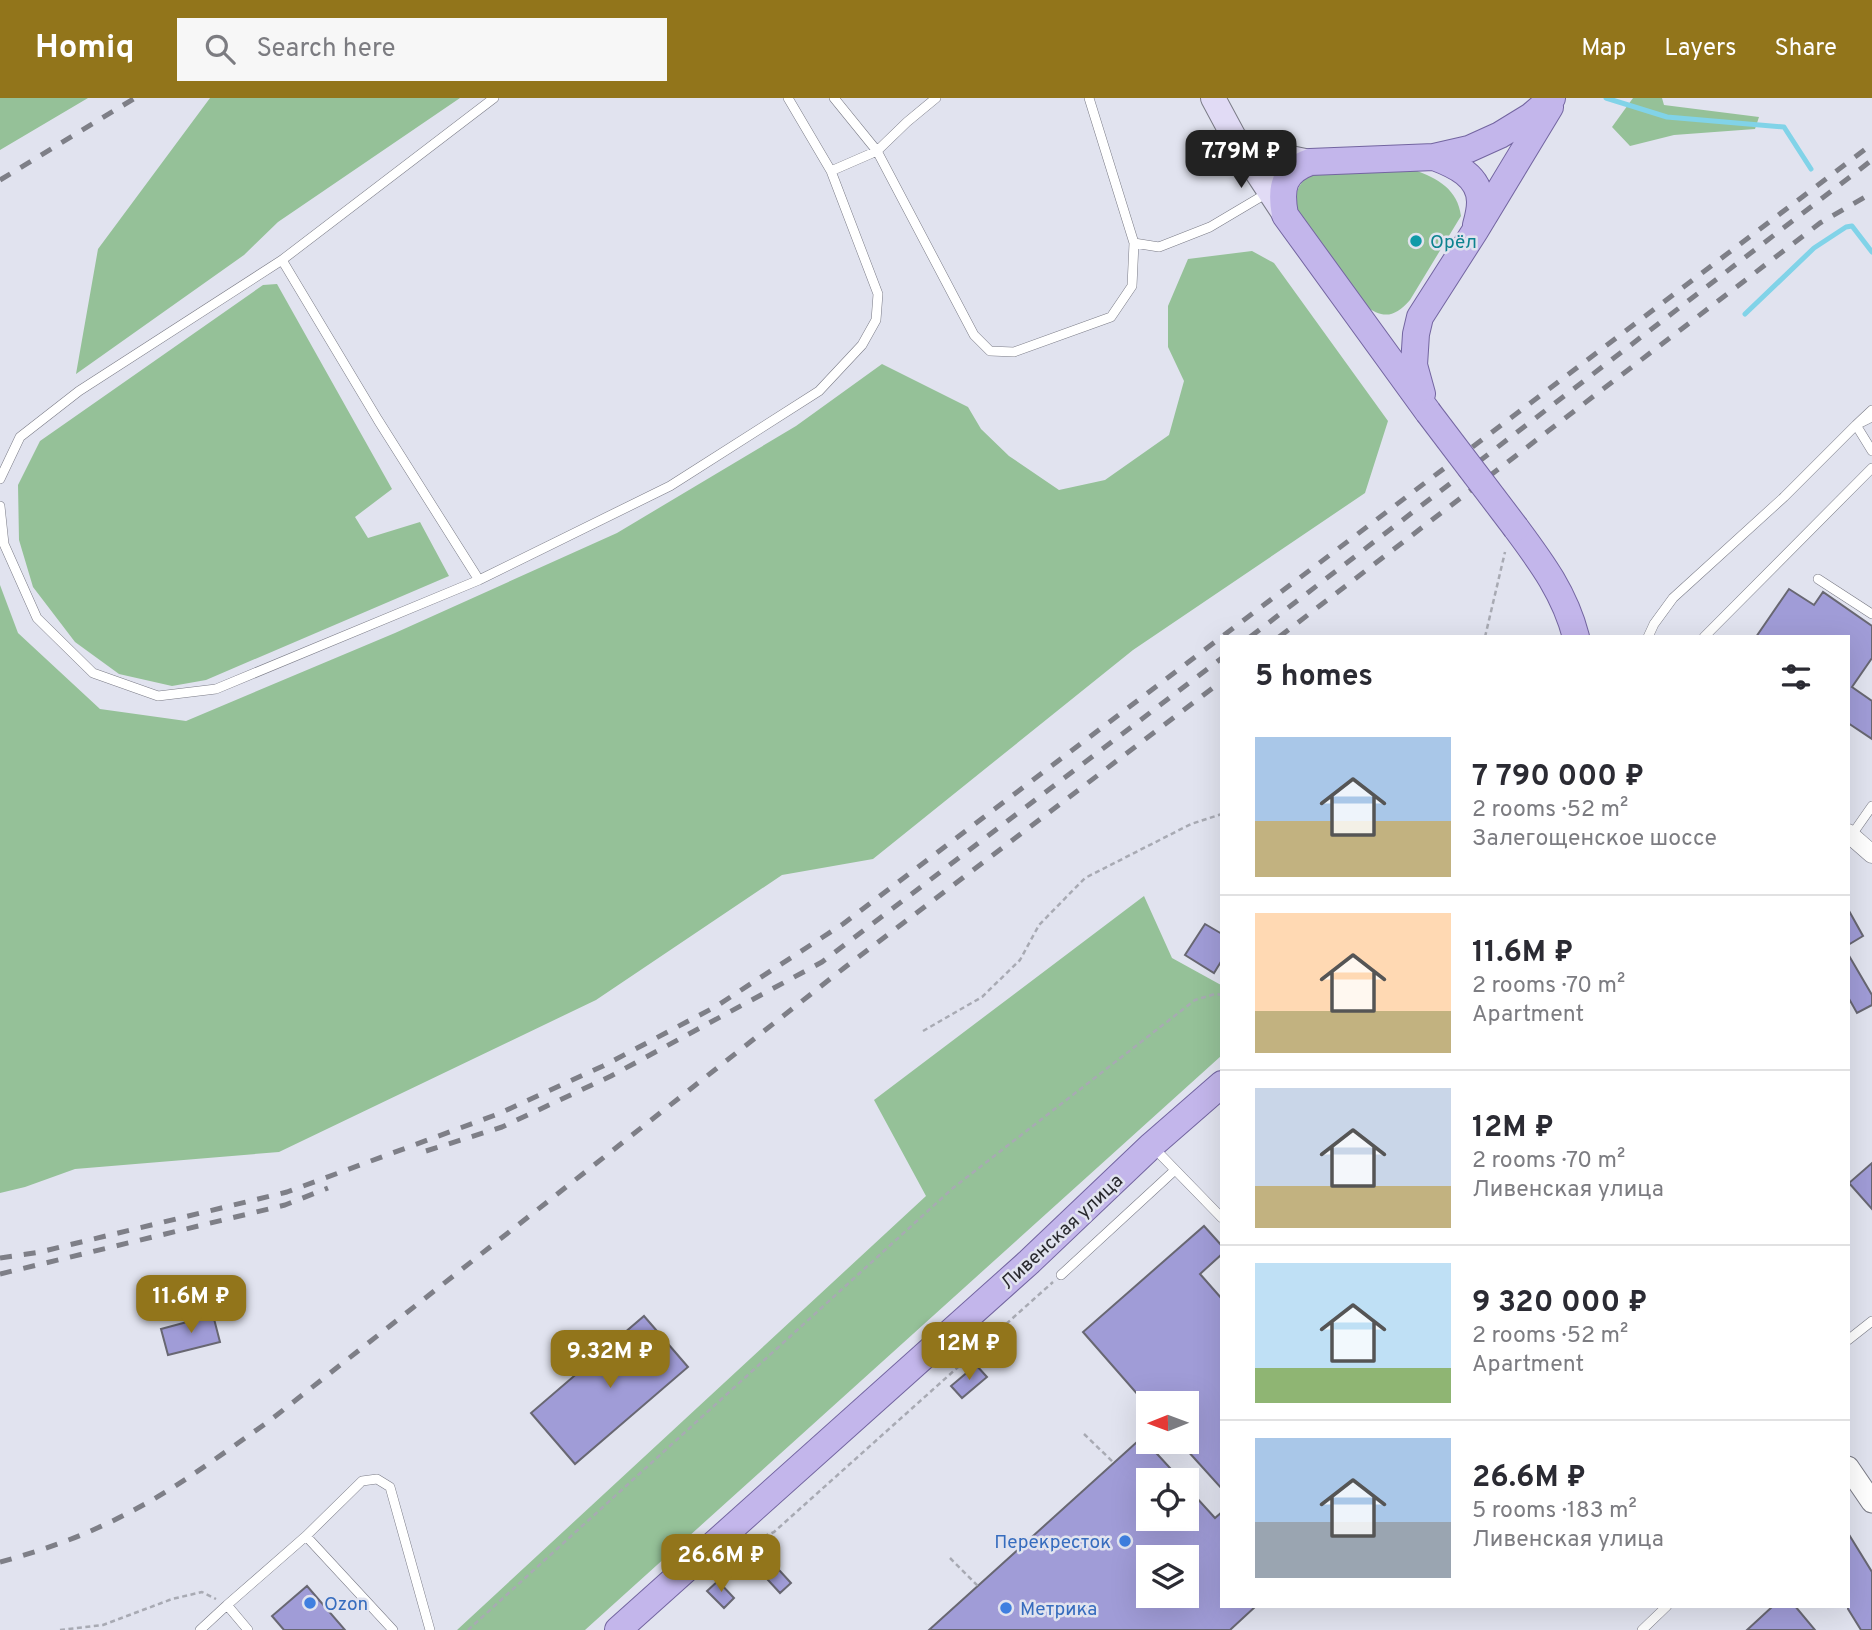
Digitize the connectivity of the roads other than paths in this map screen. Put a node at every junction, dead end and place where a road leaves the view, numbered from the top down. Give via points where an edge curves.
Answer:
1 (494, 98) edge
2 (788, 98) edge
3 (834, 98) edge
4 (936, 98) edge
5 (1089, 98) edge
6 (1213, 98) edge
7 (1554, 98) edge
8 (1235, 139) junction
9 (877, 151) junction
10 (1434, 157) junction
11 (1310, 162) junction
12 (831, 171) junction
13 (1269, 192) junction
14 (1284, 215) junction
15 (1475, 231) junction
16 (1134, 243) junction
17 (282, 260) junction
18 (1420, 317) junction
19 (1368, 329) junction
20 (1872, 410) edge
21 (1428, 412) junction
22 (1872, 417) edge
23 (1856, 425) junction
24 (1872, 452) edge
25 (1872, 468) edge
26 (0, 479) edge
27 (0, 506) edge
28 (1818, 579) dead end
29 (478, 580) junction
30 (1872, 614) edge
31 (1575, 635) edge
32 (1649, 635) edge
33 (1706, 635) edge
34 (1872, 806) edge
35 (1850, 833) edge
36 (1850, 835) edge
37 (1872, 854) edge
38 (1220, 1086) edge
39 (1152, 1145) junction
40 (1175, 1170) junction
41 (1220, 1216) edge
42 (1061, 1275) road end
43 (1872, 1321) edge
44 (1850, 1338) edge
45 (1850, 1470) edge
46 (1872, 1502) edge
47 (306, 1536) junction
48 (227, 1605) junction
49 (1665, 1608) edge
50 (200, 1630) edge
51 (248, 1630) edge
52 (393, 1630) edge
53 (429, 1630) edge
54 (618, 1630) edge
55 (1642, 1630) edge

1 - 17 lane
2 - 12 lane
3 - 9 lane
4 - 9 lane
5 - 16 lane
6 - 8 main road
7 - 10 main road via 1500,135
7 - 15 main road
8 - 11 main road via 1272,155
8 - 13 main road
9 - 12 lane
9 - 16 lane via 974,335 990,351 1014,352 1111,317 1132,286
10 - 11 main road
10 - 15 main road via 1457,166 1474,182 1480,200
11 - 14 main road via 1288,176 1283,188
12 - 29 lane via 878,294 876,320 862,345 819,391 670,486
13 - 14 main road
13 - 16 lane via 1210,227 1159,247
14 - 19 main road
15 - 18 main road
17 - 26 lane via 79,391 20,437
17 - 29 lane
18 - 19 main road via 1398,332
18 - 21 main road via 1414,365
19 - 21 main road
20 - 23 lane
21 - 31 main road, bridge via 1548,571
22 - 23 lane
23 - 24 lane
23 - 32 lane via 1673,598
25 - 33 lane
27 - 29 lane via 4,544 37,618 93,673 158,696 216,689
28 - 30 lane
34 - 35 lane
36 - 37 street
38 - 39 main road, Ливенская улица
39 - 40 lane
39 - 54 main road, Ливенская улица via 1030,1262
40 - 41 lane
40 - 42 lane
43 - 44 lane
45 - 46 street
47 - 48 lane
47 - 52 lane
47 - 53 lane via 362,1482 377,1479 390,1487
48 - 50 lane
48 - 51 lane
49 - 55 lane

